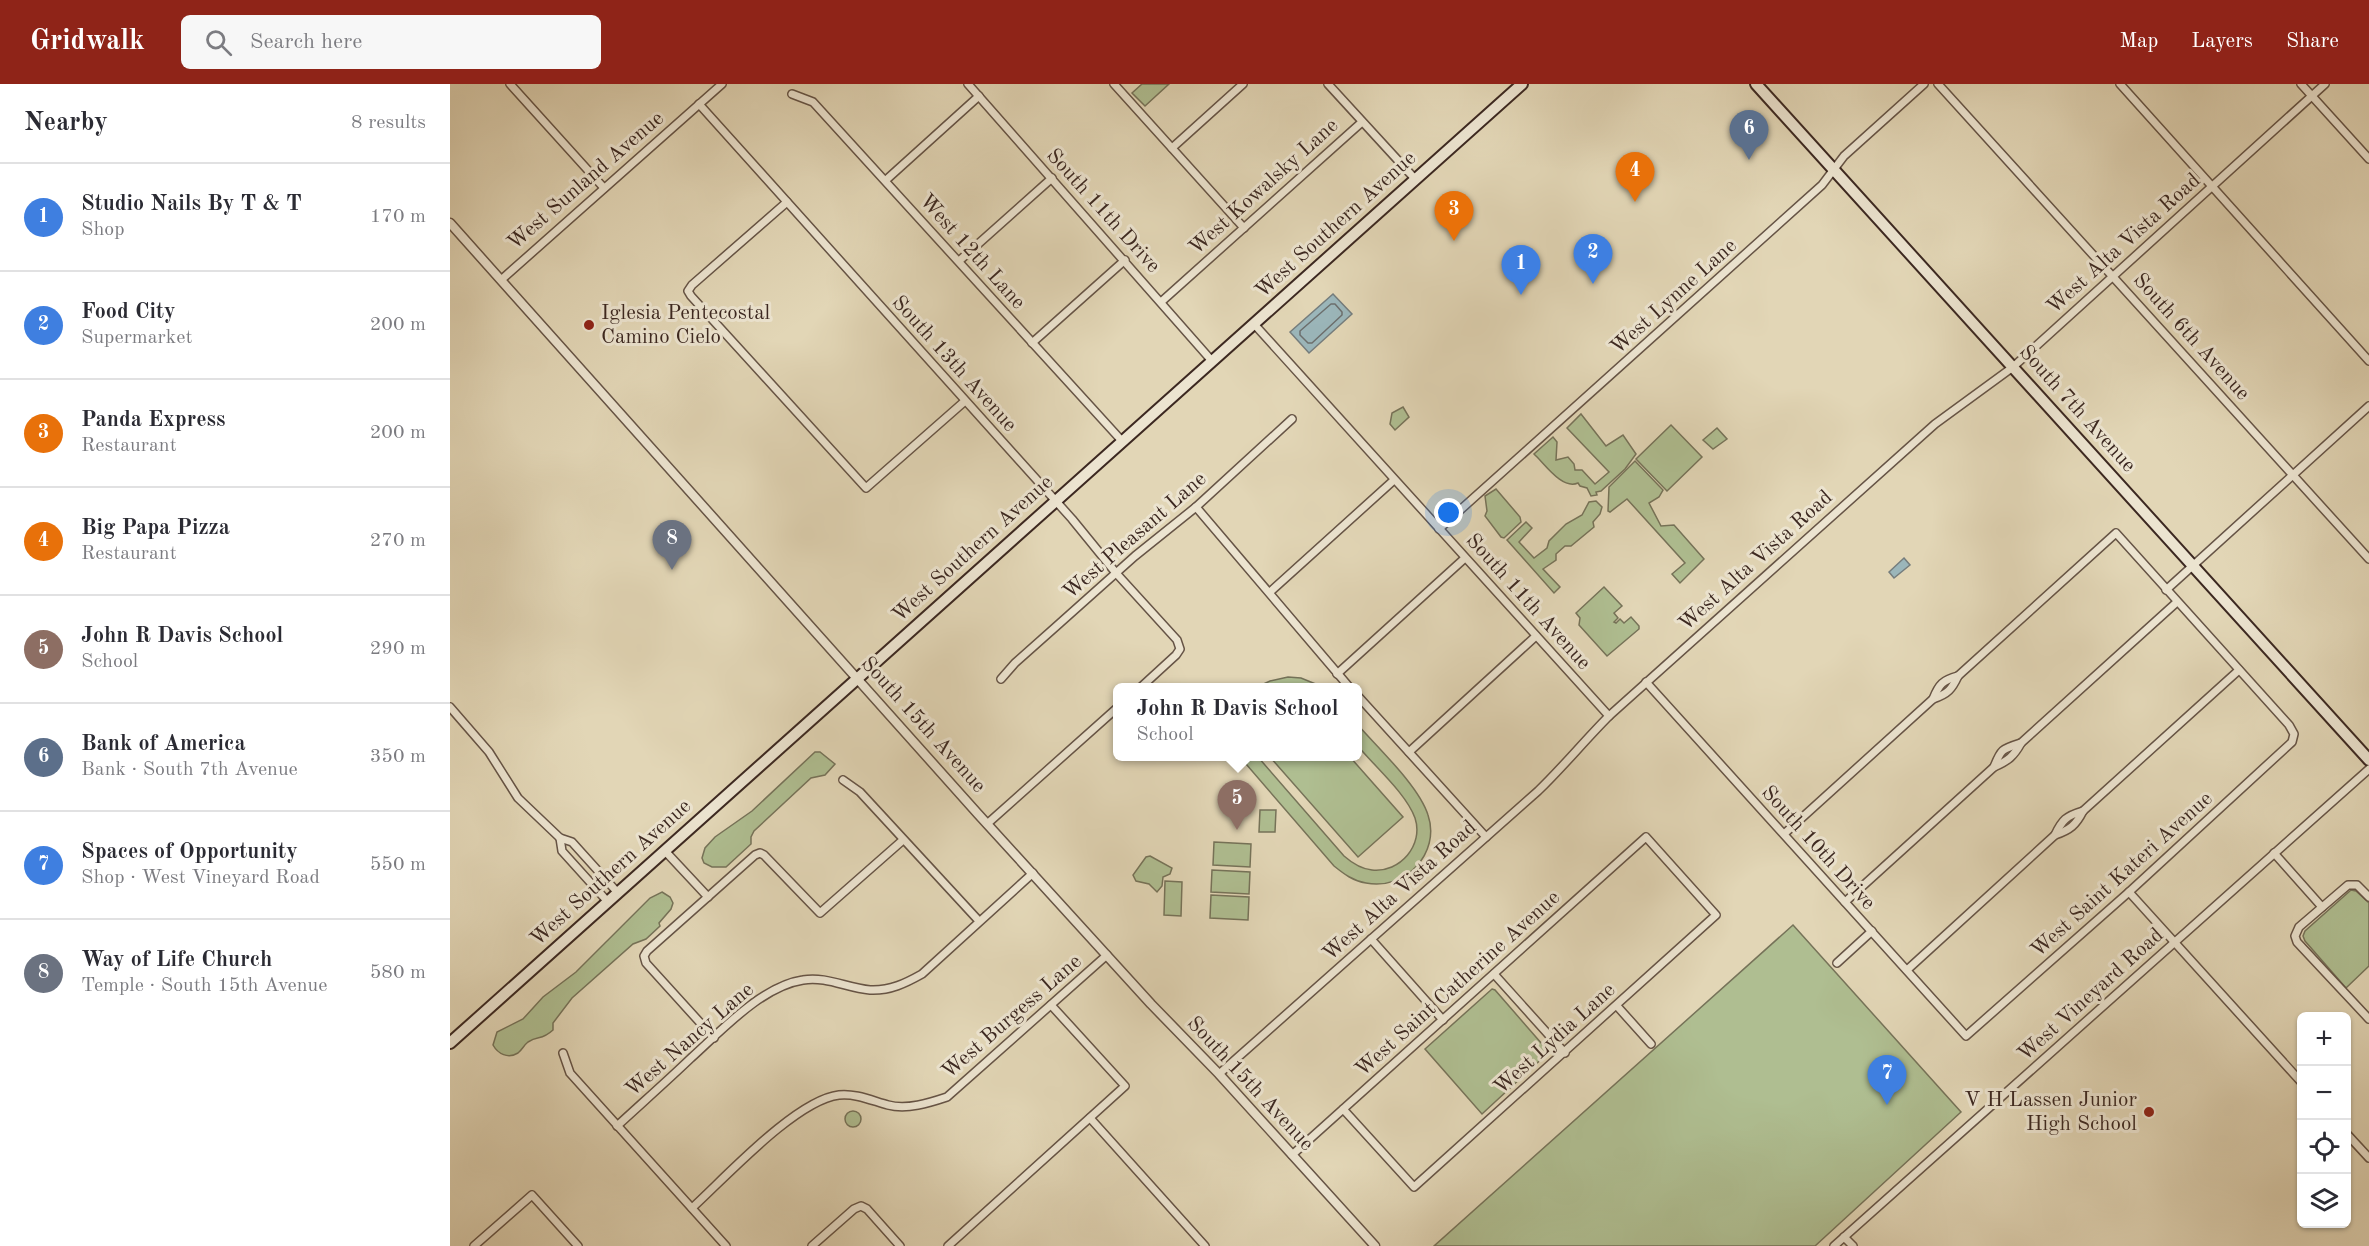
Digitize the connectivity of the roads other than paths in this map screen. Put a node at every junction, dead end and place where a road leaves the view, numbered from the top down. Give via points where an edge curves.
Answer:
1 (722, 84) edge
2 (968, 84) edge
3 (1114, 84) edge
4 (1244, 84) edge
5 (1328, 84) edge
6 (1522, 84) edge
7 (1756, 84) edge
8 (1924, 84) edge
9 (1938, 84) edge
10 (2120, 84) edge
11 (2301, 84) edge
12 (2325, 84) edge
13 (513, 85) edge
14 (792, 94) dead end
15 (979, 96) junction
16 (2312, 96) junction
17 (699, 104) junction
18 (1362, 122) junction
19 (1172, 148) junction
20 (2369, 159) edge
21 (1835, 171) junction
22 (1052, 178) junction
23 (886, 180) junction
24 (1416, 180) junction
25 (2213, 186) junction
26 (604, 188) junction
27 (787, 202) junction
28 (450, 224) edge
29 (1244, 228) junction
30 (1125, 260) junction
31 (959, 261) junction
32 (2114, 275) junction
33 (501, 280) junction
34 (1161, 302) junction
35 (1254, 324) junction
36 (1032, 343) junction
37 (1212, 361) junction
38 (2369, 361) edge
39 (2013, 368) junction
40 (965, 401) junction
41 (2369, 406) edge
42 (1292, 419) dead end
43 (1122, 441) junction
44 (2293, 475) junction
45 (1394, 480) junction
46 (1056, 500) junction
47 (1196, 507) junction
48 (1440, 529) junction
49 (1465, 558) junction
50 (2369, 559) edge
51 (2194, 565) junction
52 (1116, 573) junction
53 (2166, 590) junction
54 (1270, 592) junction
55 (2177, 602) junction
56 (1536, 636) junction
57 (2239, 670) junction
58 (1337, 674) junction
59 (1958, 676) junction
60 (857, 679) junction
61 (1001, 679) dead end
62 (1646, 682) junction
63 (1144, 683) edge
64 (1346, 683) edge
65 (1933, 699) junction
66 (1362, 700) edge
67 (450, 707) edge
68 (1113, 712) edge
69 (1610, 716) junction
70 (2021, 743) junction
71 (1409, 752) junction
72 (2369, 760) edge
73 (1994, 767) junction
74 (2369, 769) edge
75 (843, 780) dead end
76 (2083, 811) junction
77 (987, 824) junction
78 (1784, 834) junction
79 (2055, 835) junction
80 (1486, 837) junction
81 (1646, 837) joint
82 (560, 838) junction
83 (903, 840) junction
84 (665, 851) junction
85 (2274, 853) junction
86 (586, 858) junction
87 (577, 867) junction
88 (1032, 873) junction
89 (2129, 892) junction
90 (618, 893) junction
91 (708, 897) junction
92 (2369, 897) edge
93 (608, 902) junction
94 (1845, 902) junction
95 (2322, 907) junction
96 (979, 921) junction
97 (1872, 931) junction
98 (1371, 939) junction
99 (2175, 942) junction
100 (1107, 955) junction
101 (1837, 963) dead end
102 (1907, 970) junction
103 (1494, 974) junction
104 (1052, 1005) junction
105 (1617, 1006) junction
106 (2369, 1019) edge
107 (1443, 1020) junction
108 (1966, 1036) joint
109 (714, 1038) junction
110 (450, 1043) edge
111 (1652, 1044) dead end
112 (563, 1053) dead end
113 (1565, 1053) junction
114 (1219, 1074) junction
115 (2297, 1079) edge
116 (1343, 1109) junction
117 (1090, 1118) junction
118 (617, 1126) junction
119 (2351, 1138) edge
120 (1292, 1155) junction
121 (2369, 1158) edge
122 (692, 1208) junction
123 (1844, 1237) junction
124 (474, 1246) edge
125 (578, 1246) edge
126 (726, 1246) edge
127 (812, 1246) edge
128 (900, 1246) edge
129 (948, 1246) edge
130 (1205, 1246) edge
131 (1375, 1246) edge
132 (1834, 1246) edge
133 (1853, 1246) edge

1 - 17 street, West Sunland Avenue
2 - 15 street, South 11th Drive
3 - 19 street
4 - 19 street
5 - 18 street
6 - 24 main road, West Southern Avenue
7 - 21 main road, South 7th Avenue
8 - 21 street, West Lynne Lane via 1844,156
9 - 32 street, South 6th Avenue
10 - 25 street
11 - 16 street
12 - 16 street, West Alta Vista Road
13 - 26 street
14 - 23 street, West 12th Lane via 813,102
15 - 22 street, South 11th Drive
15 - 23 street
16 - 20 street
16 - 25 street, West Alta Vista Road
17 - 26 street, West Sunland Avenue
17 - 27 street, South 13th Avenue
18 - 24 street
18 - 29 street, West Kowalsky Lane
19 - 29 street
21 - 39 main road, South 7th Avenue
21 - 48 street, West Lynne Lane
22 - 30 street, South 11th Drive
22 - 31 street
23 - 31 street, West 12th Lane
24 - 35 main road, West Southern Avenue
25 - 32 street, West Alta Vista Road
25 - 38 street
26 - 33 street, West Sunland Avenue
27 - 40 street, South 13th Avenue
27 - 40 street via 688,291 866,489
28 - 33 street, South 15th Avenue
29 - 34 street, West Kowalsky Lane
30 - 34 street, South 11th Drive
30 - 36 street
31 - 36 street, West 12th Lane
32 - 39 street, West Alta Vista Road
32 - 44 street, South 6th Avenue
33 - 60 street, South 15th Avenue
34 - 37 street, South 11th Drive
35 - 37 main road, West Southern Avenue
35 - 45 street, South 11th Avenue
36 - 43 street, West 12th Lane
37 - 43 main road, West Southern Avenue
39 - 51 main road, South 7th Avenue
39 - 62 street, West Alta Vista Road via 1935,424
40 - 46 street, South 13th Avenue
41 - 44 street
42 - 47 street, West Pleasant Lane
43 - 46 main road, West Southern Avenue
44 - 50 street, South 6th Avenue
44 - 51 street
45 - 48 street, South 11th Avenue
45 - 54 street
46 - 52 street, South 13th Avenue
46 - 60 main road, West Southern Avenue
47 - 52 street, West Pleasant Lane
47 - 54 street
48 - 49 street, South 11th Avenue
49 - 56 street, South 11th Avenue
49 - 58 street
51 - 53 street
51 - 72 main road, South 7th Avenue
52 - 61 street, West Pleasant Lane
52 - 63 street, South 13th Avenue via 1177,640 1180,649
53 - 55 street
53 - 59 street via 2116,533
54 - 58 street
55 - 57 street
55 - 70 street
56 - 69 street, South 11th Avenue
56 - 71 street
57 - 76 street
57 - 89 street, West Saint Kateri Avenue via 2289,726 2294,734 2292,742
58 - 64 street
59 - 65 street via 1946,695
59 - 65 street via 1938,685
60 - 77 street, South 15th Avenue
60 - 84 main road, West Southern Avenue
62 - 69 street, West Alta Vista Road
62 - 78 street, South 10th Drive
65 - 78 street
66 - 71 street
67 - 82 street via 489,752 518,798
68 - 77 street
69 - 80 street, West Alta Vista Road via 1563,767
70 - 73 street via 2014,756
70 - 73 street via 2000,752
71 - 80 street
73 - 94 street
74 - 85 street, West Vineyard Road
75 - 83 street via 860,792
76 - 79 street via 2070,830
76 - 79 street via 2062,820
77 - 88 street, South 15th Avenue
78 - 94 street, South 10th Drive
79 - 102 street
80 - 98 street, West Alta Vista Road
81 - 103 street, West Saint Catherine Avenue
81 - 105 street, West Lydia Lane via 1716,915
82 - 86 street via 572,842
82 - 87 street via 562,851
83 - 91 street via 820,913 760,853
83 - 96 street
84 - 90 main road, West Southern Avenue
84 - 91 street
85 - 95 street
85 - 99 street, West Vineyard Road
86 - 87 street
86 - 90 street
87 - 93 street
88 - 96 street, West Nancy Lane
88 - 100 street, South 15th Avenue
89 - 99 street
89 - 108 street, West Saint Kateri Avenue
90 - 93 main road, West Southern Avenue
91 - 109 street via 644,956 646,963
92 - 95 street via 2354,884
93 - 110 main road, West Southern Avenue
94 - 97 street, South 10th Drive
95 - 106 street via 2299,927 2297,942
96 - 109 street, West Nancy Lane via 922,974 904,984 870,990 825,980 790,982 759,1000
97 - 101 street
97 - 102 street, South 10th Drive
98 - 107 street
98 - 114 street, West Alta Vista Road
99 - 115 street
99 - 123 street, West Vineyard Road
100 - 104 street, West Burgess Lane
100 - 114 street, South 15th Avenue
102 - 108 street, South 10th Drive
103 - 107 street, West Saint Catherine Avenue
103 - 113 street
104 - 117 street via 1125,1086
104 - 122 street, West Burgess Lane via 947,1097 900,1106 841,1095 819,1100 787,1121
105 - 111 street
105 - 113 street, West Lydia Lane
107 - 116 street, West Saint Catherine Avenue
109 - 118 street, West Nancy Lane
112 - 118 street via 570,1073
113 - 116 street, West Lydia Lane via 1414,1187
114 - 120 street, South 15th Avenue
116 - 120 street, West Saint Catherine Avenue
117 - 129 street
117 - 130 street
118 - 122 street
119 - 121 street
120 - 131 street, South 15th Avenue
122 - 126 street
123 - 132 street, West Vineyard Road
123 - 133 street
124 - 125 street via 532,1195
127 - 128 street via 861,1206

